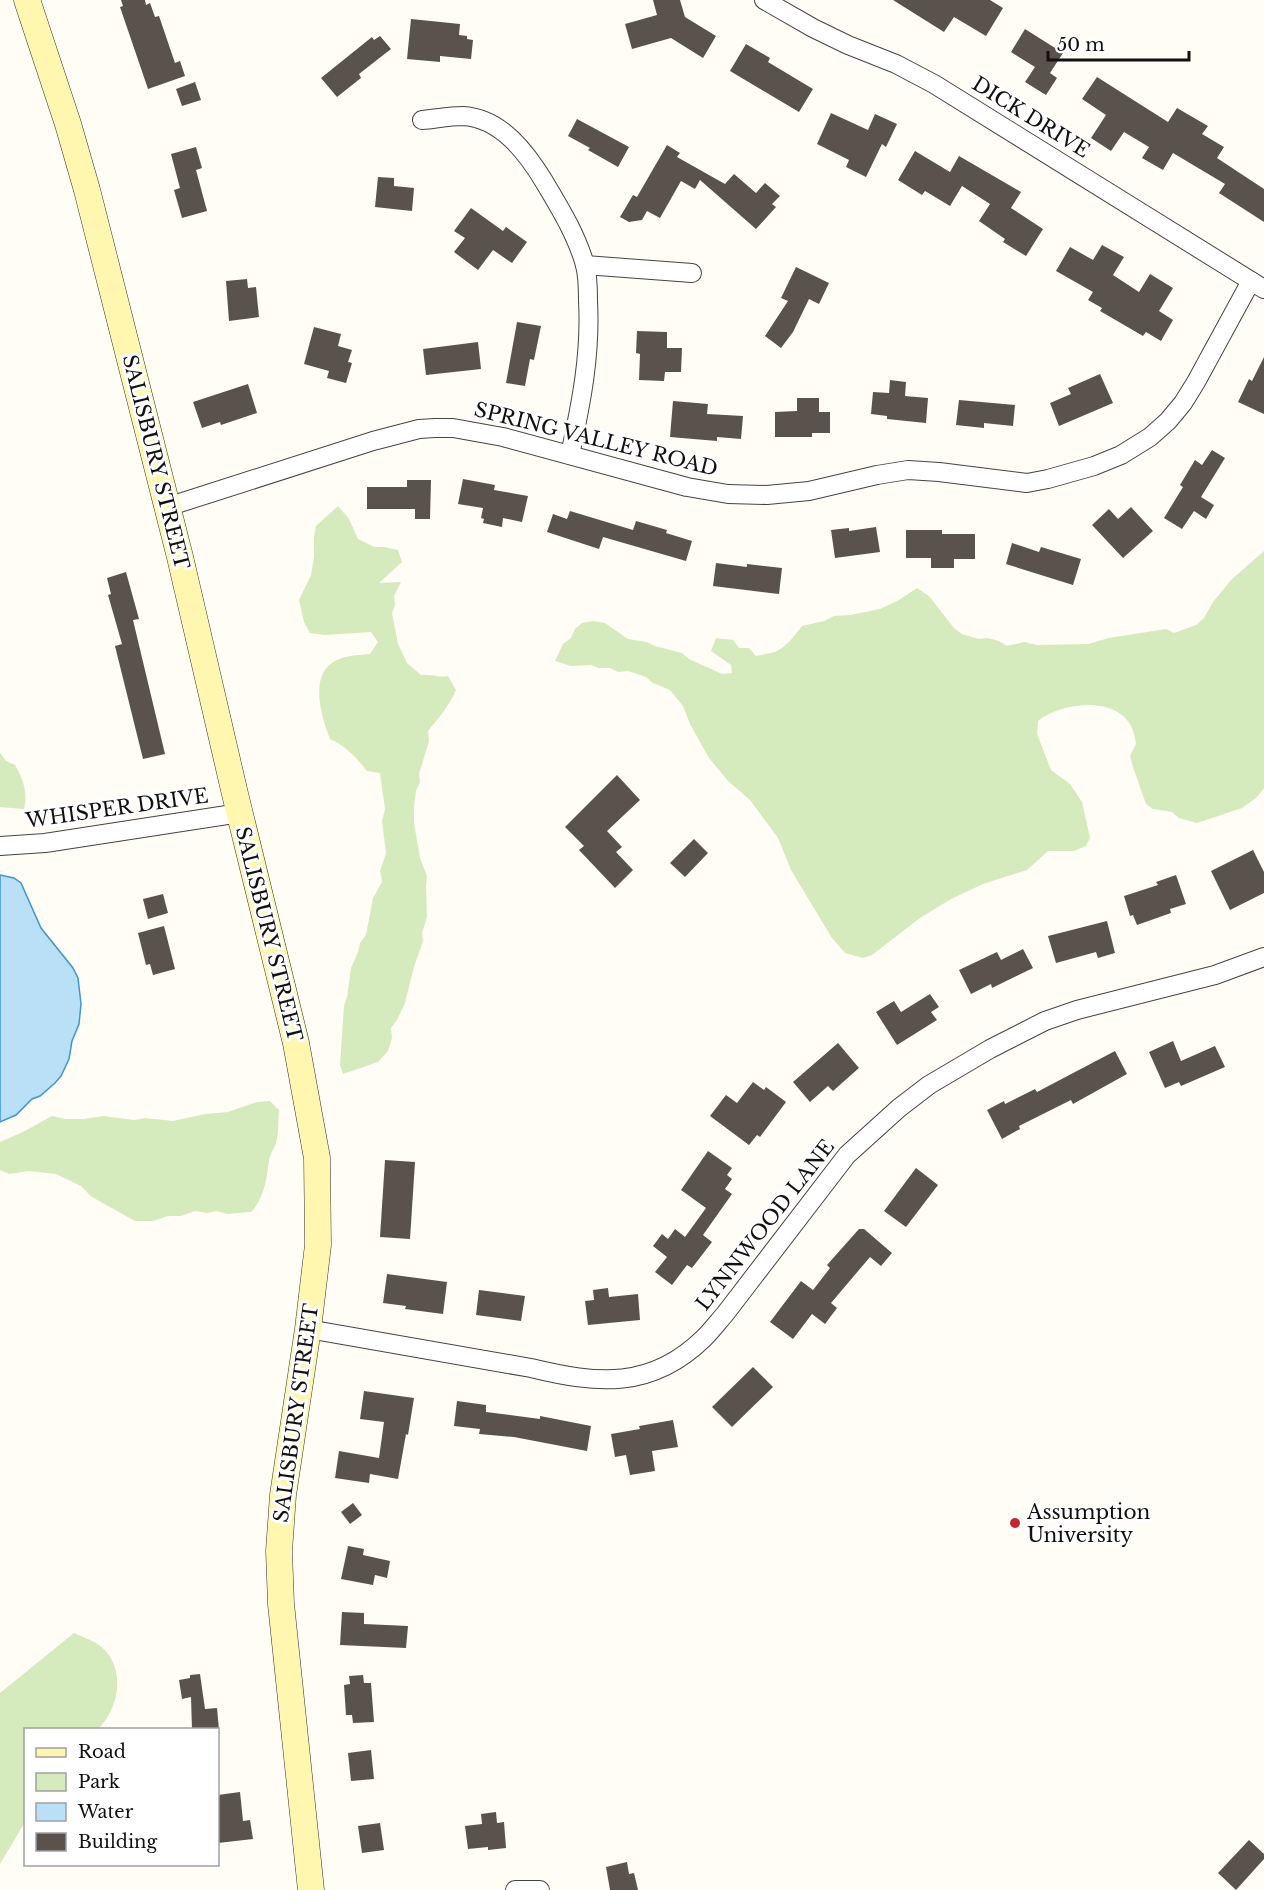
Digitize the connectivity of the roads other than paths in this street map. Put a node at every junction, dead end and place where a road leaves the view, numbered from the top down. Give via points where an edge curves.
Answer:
1 (27, 0) edge
2 (764, 0) edge
3 (422, 120) dead end
4 (585, 265) junction
5 (692, 273) dead end
6 (1258, 285) edge
7 (570, 455) junction
8 (167, 507) junction
9 (240, 813) junction
10 (0, 846) edge
11 (1264, 957) edge
12 (308, 1329) junction
13 (311, 1890) edge
14 (515, 1890) edge
15 (540, 1890) edge

1 - 8 main road, SALISBURY STREET via 84,179
2 - 6 street, DICK DRIVE via 813,28 934,84
3 - 4 street via 463,116 493,125 508,136 523,150 554,199
4 - 5 street
4 - 7 street via 588,357
6 - 7 street, SPRING VALLEY ROAD via 1168,421 1121,455 1048,479 1027,483 908,470 809,491 747,495 687,487
7 - 8 street, SPRING VALLEY ROAD via 469,431 419,429
8 - 9 main road, SALISBURY STREET
9 - 10 street, WHISPER DRIVE via 45,843
9 - 12 main road, SALISBURY STREET via 296,1043 317,1158 318,1245
11 - 12 street, LYNNWOOD LANE via 1215,975 1045,1021 929,1085 847,1155 725,1314 682,1356 658,1370 613,1380 562,1375
12 - 13 main road, SALISBURY STREET via 283,1494 279,1551
14 - 15 street

